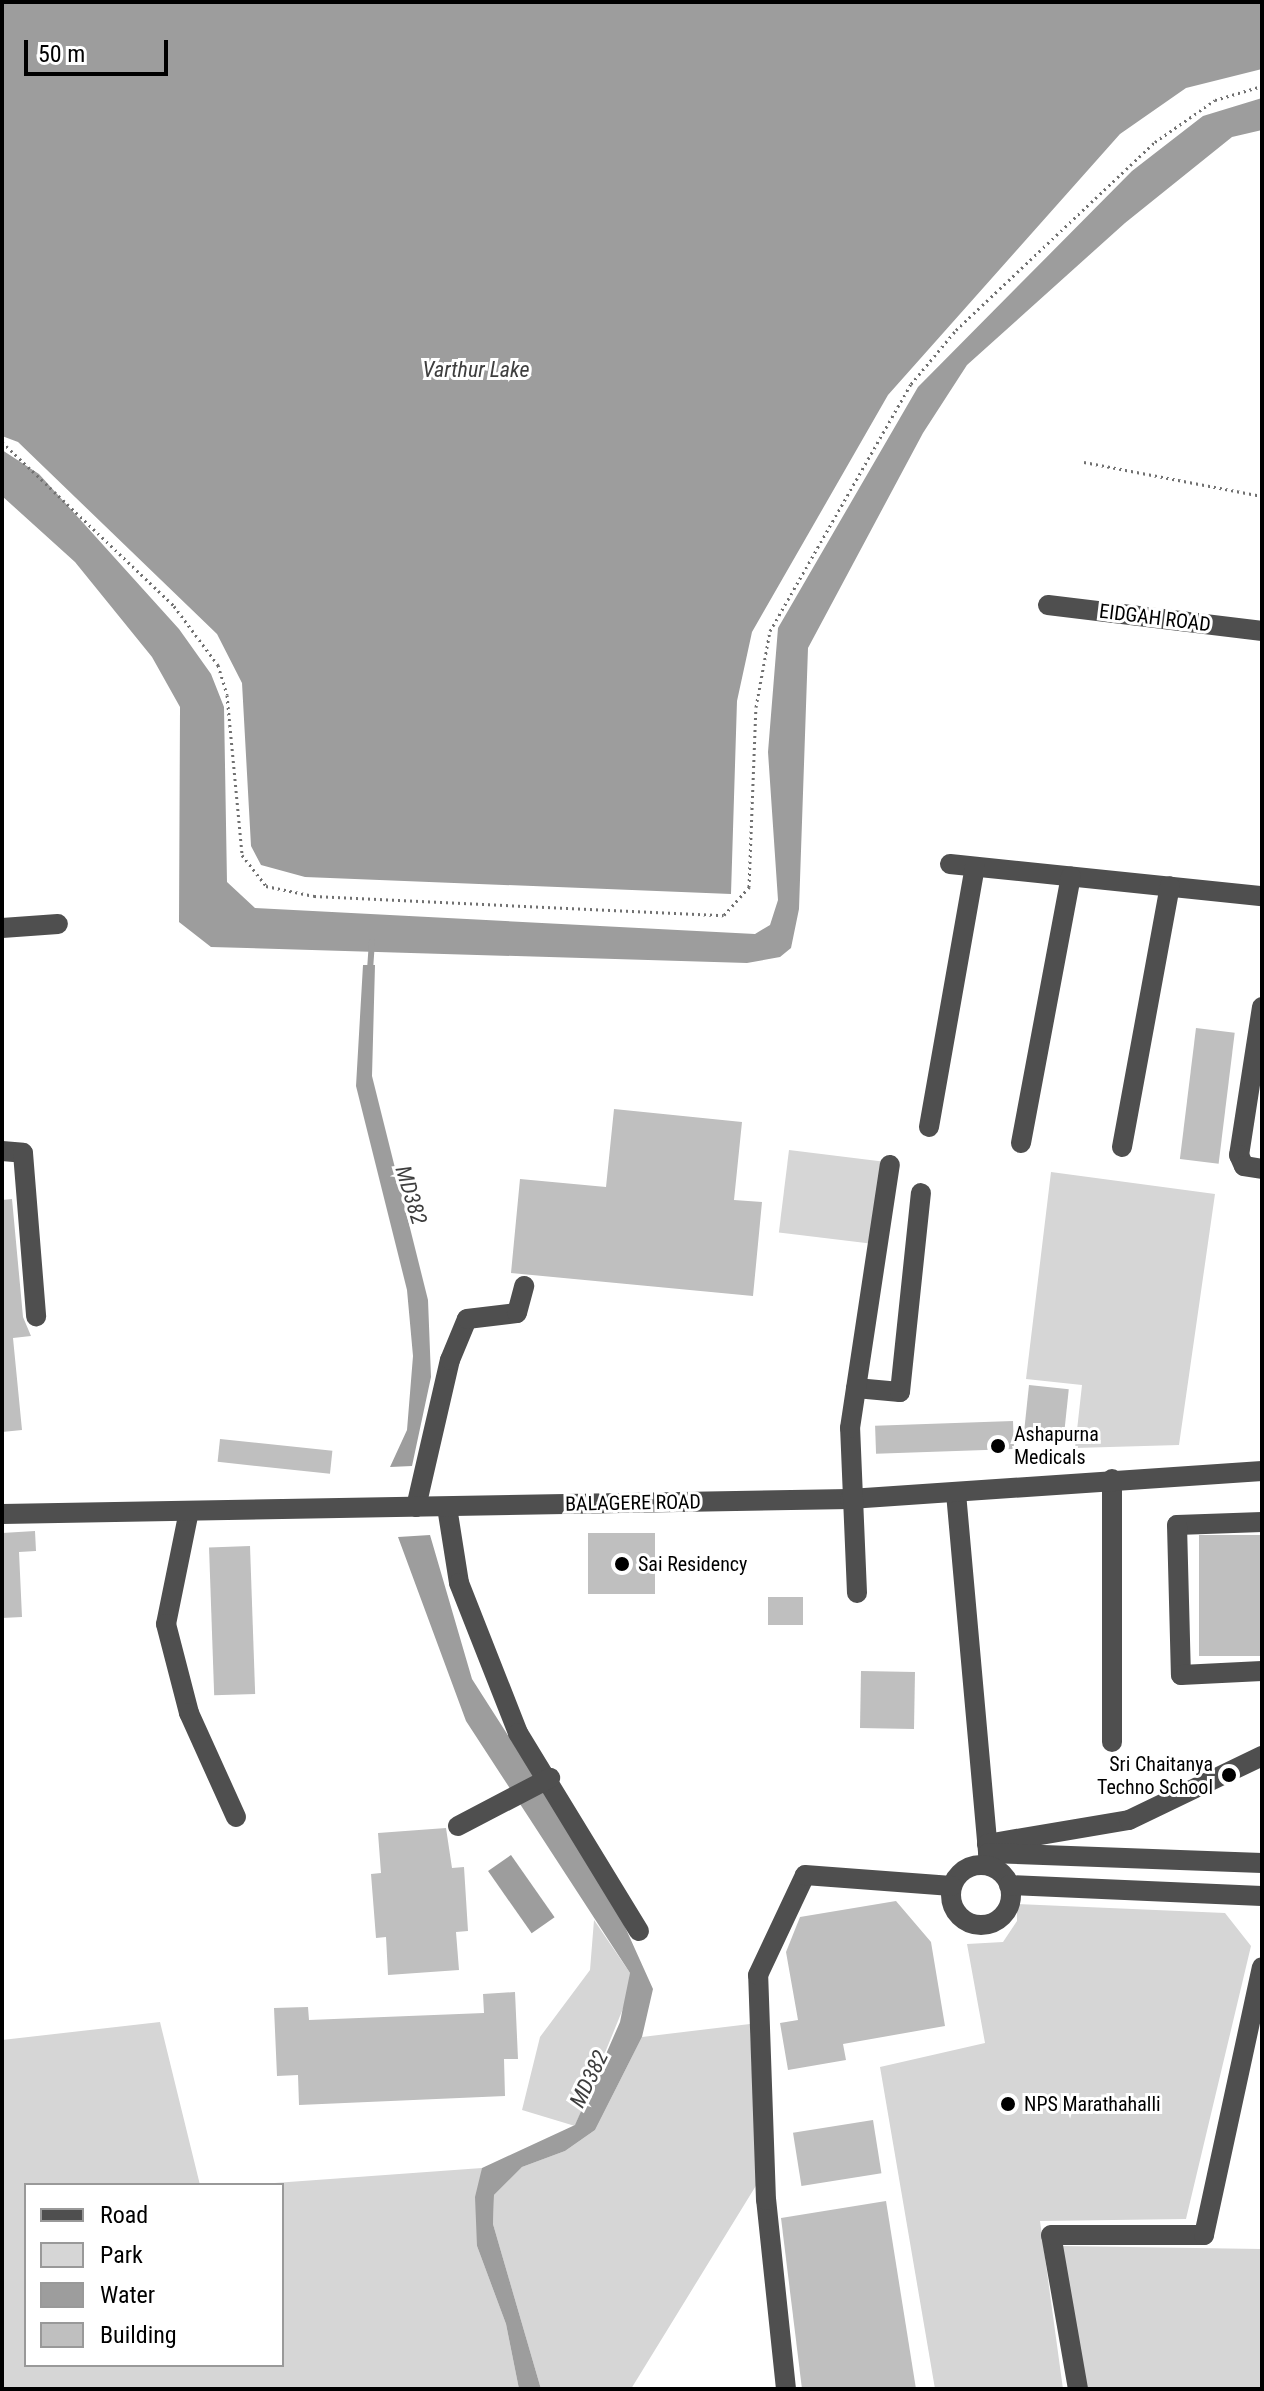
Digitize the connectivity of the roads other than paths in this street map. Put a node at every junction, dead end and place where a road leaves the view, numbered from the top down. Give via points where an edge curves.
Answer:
1 (1048, 605) dead end
2 (1262, 631) edge
3 (950, 864) dead end
4 (975, 867) junction
5 (1071, 877) junction
6 (1170, 886) junction
7 (1262, 896) edge
8 (58, 924) dead end
9 (2, 928) edge
10 (1262, 1007) edge
11 (929, 1127) dead end
12 (1021, 1143) dead end
13 (1122, 1147) dead end
14 (2, 1151) edge
15 (890, 1165) dead end
16 (1262, 1169) edge
17 (921, 1193) dead end
18 (524, 1286) dead end
19 (36, 1316) dead end
20 (856, 1388) junction
21 (1262, 1471) edge
22 (1112, 1479) junction
23 (956, 1493) junction
24 (850, 1499) junction
25 (416, 1507) junction
26 (447, 1507) junction
27 (189, 1511) junction
28 (2, 1514) edge
29 (1262, 1522) edge
30 (857, 1593) dead end
31 (1262, 1671) edge
32 (1112, 1742) dead end
33 (1262, 1756) edge
34 (545, 1780) junction
35 (236, 1817) dead end
36 (458, 1826) dead end
37 (987, 1848) junction
38 (1262, 1863) edge
39 (1009, 1885) junction
40 (952, 1886) junction
41 (1262, 1896) edge
42 (639, 1931) dead end
43 (1262, 1967) edge
44 (786, 2389) edge
45 (1078, 2389) edge

1 - 2 street, EIDGAH ROAD
3 - 4 street
4 - 5 street
4 - 11 street
5 - 6 street
5 - 12 street
6 - 7 street
6 - 13 street
8 - 9 street
10 - 16 street via 1239,1155 1244,1166
14 - 19 street via 23,1153
15 - 20 street
17 - 20 street via 900,1392
18 - 25 street via 517,1313 467,1319 450,1360
20 - 24 street
21 - 22 street, BALAGERE ROAD
22 - 23 street, BALAGERE ROAD
22 - 32 street
23 - 24 street, BALAGERE ROAD
23 - 37 street
24 - 26 street, BALAGERE ROAD
24 - 30 street
25 - 26 street, BALAGERE ROAD
25 - 27 street, BALAGERE ROAD
26 - 34 street via 459,1583 518,1733
27 - 28 street, BALAGERE ROAD
27 - 35 street via 166,1624 189,1713
29 - 31 street via 1177,1525 1181,1675
33 - 37 street via 1129,1820
34 - 36 street
34 - 42 street
37 - 38 street
37 - 39 street
37 - 40 street
39 - 40 street via 1005,1915 977,1925 953,1907
39 - 41 street
40 - 44 street via 805,1875 758,1975 766,2200
43 - 45 street via 1204,2235 1051,2235

